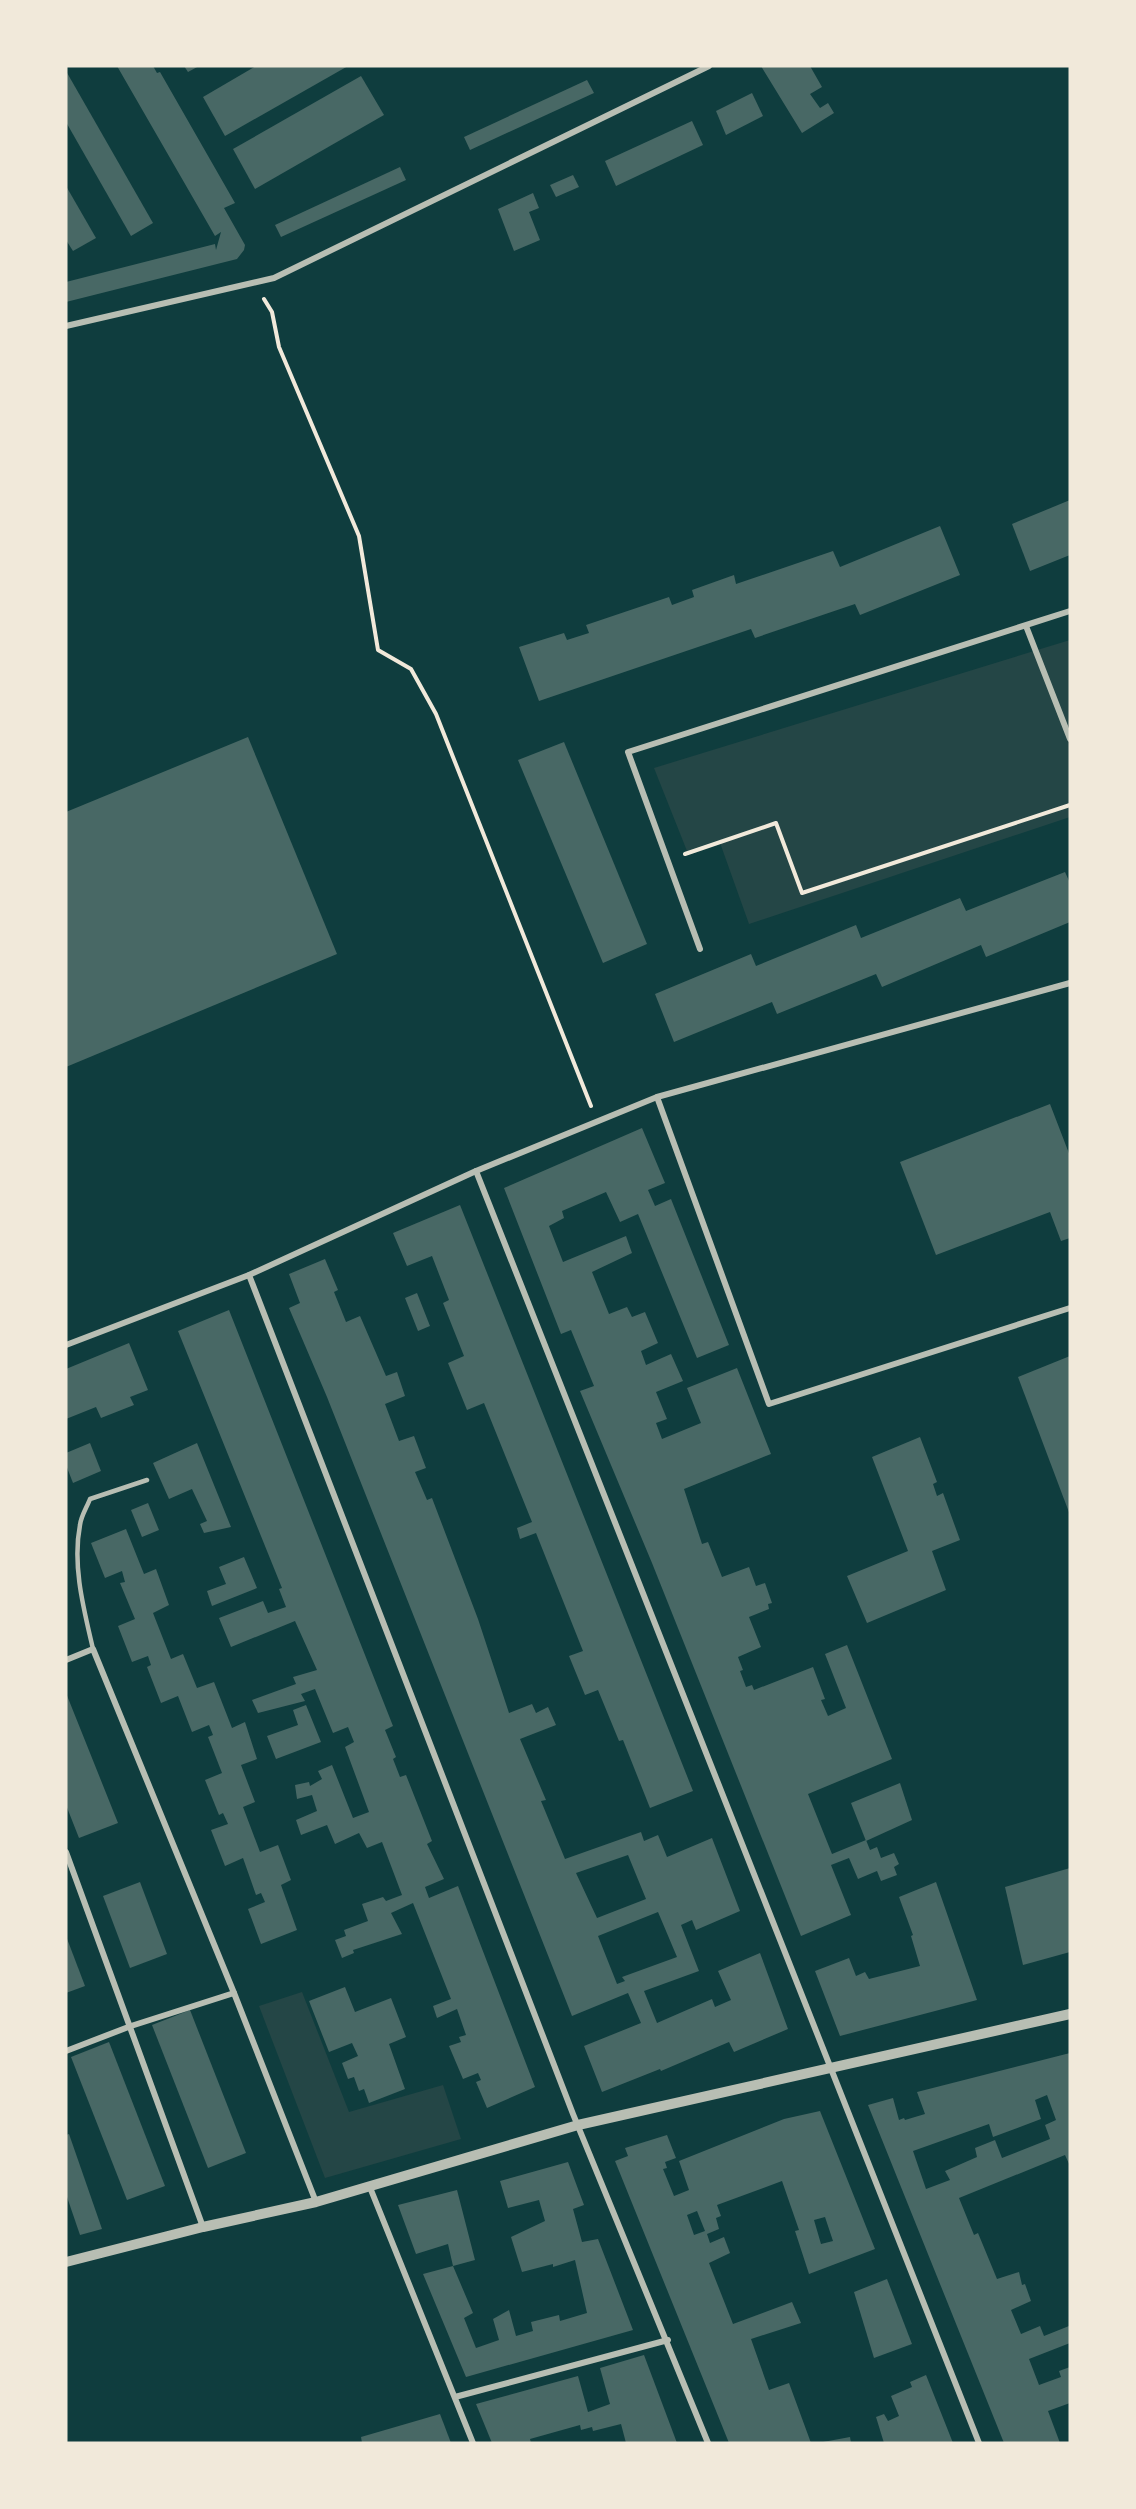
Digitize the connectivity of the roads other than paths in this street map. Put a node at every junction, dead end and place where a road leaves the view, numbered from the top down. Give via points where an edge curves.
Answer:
1 (709, 66) edge
2 (66, 326) edge
3 (1070, 611) edge
4 (1026, 626) junction
5 (1070, 739) edge
6 (700, 949) dead end
7 (1070, 983) edge
8 (657, 1097) junction
9 (476, 1171) junction
10 (249, 1275) junction
11 (1070, 1308) edge
12 (66, 1345) edge
13 (147, 1480) dead end
14 (93, 1649) junction
15 (66, 1660) edge
16 (66, 1852) edge
17 (234, 1994) junction
18 (1070, 2014) edge
19 (131, 2026) junction
20 (66, 2051) edge
21 (831, 2069) junction
22 (578, 2125) junction
23 (369, 2185) junction
24 (316, 2202) junction
25 (203, 2227) junction
26 (66, 2262) edge
27 (668, 2340) junction
28 (455, 2397) junction
29 (473, 2443) edge
30 (708, 2443) edge
31 (979, 2443) edge

1 - 2 street via 274,278
3 - 4 street
4 - 5 street
4 - 6 street via 628,752
7 - 8 street
8 - 9 street
8 - 11 street via 769,1404
9 - 10 street
9 - 21 street
10 - 12 street
10 - 22 street
13 - 14 lane via 90,1499 80,1523 81,1596
14 - 15 street
14 - 17 street
16 - 19 street
17 - 19 street
17 - 24 street
18 - 21 street
19 - 20 street
19 - 25 street
21 - 22 street
21 - 31 street
22 - 23 street
22 - 27 street
23 - 24 street
23 - 28 street
24 - 25 street
25 - 26 street
27 - 28 street
27 - 30 street
28 - 29 street

